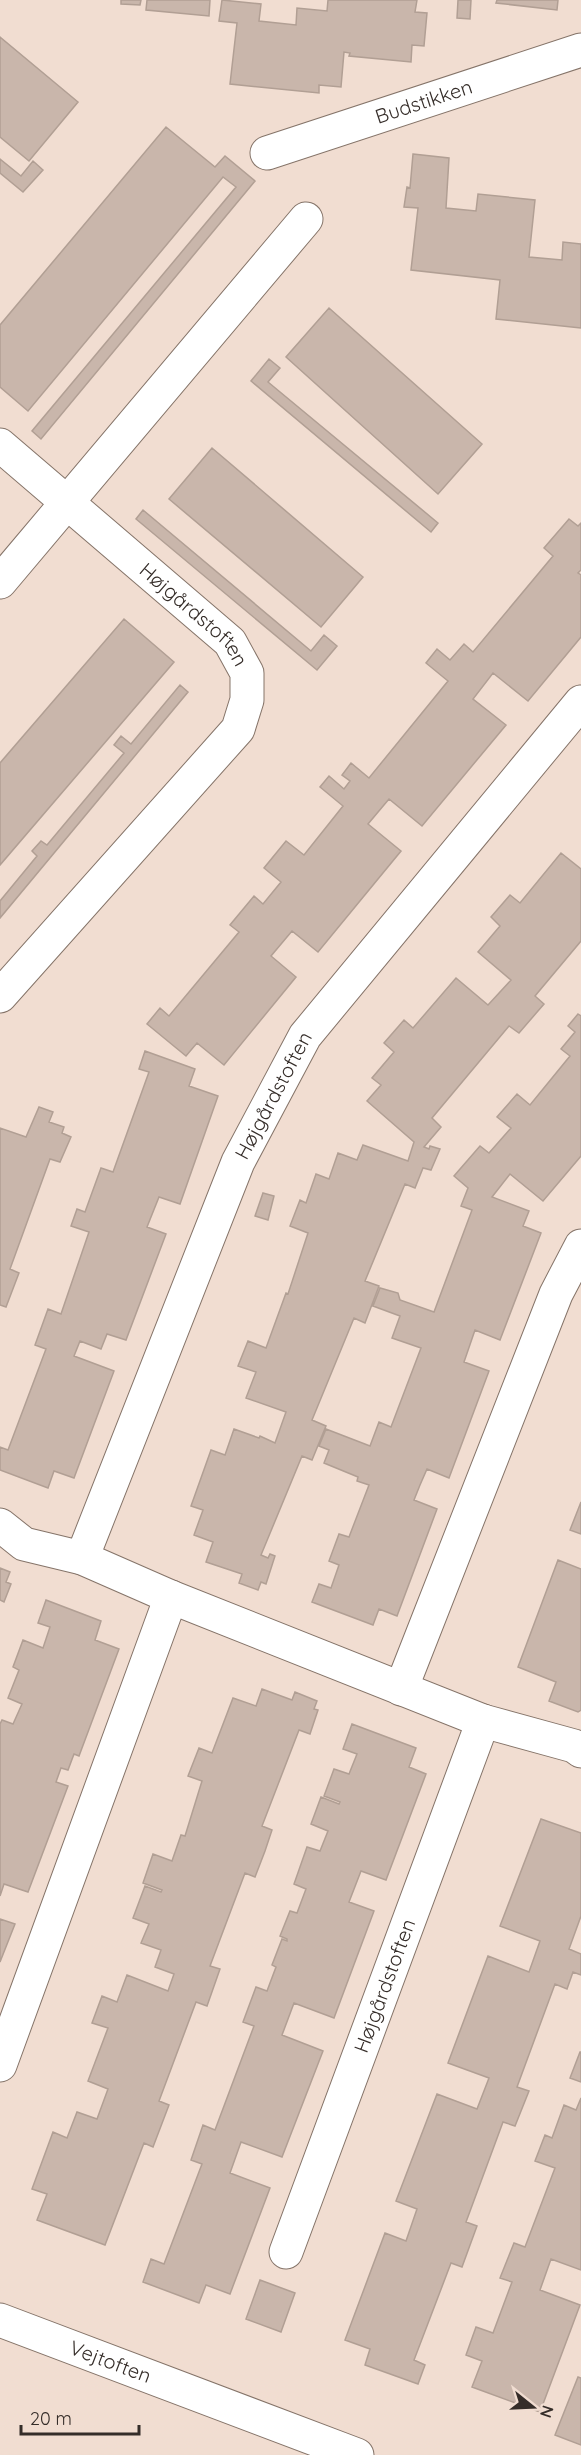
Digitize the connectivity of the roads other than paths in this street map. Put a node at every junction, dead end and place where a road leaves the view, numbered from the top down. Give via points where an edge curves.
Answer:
1 (581, 50) edge
2 (267, 153) dead end
3 (306, 219) dead end
4 (0, 445) edge
5 (67, 502) junction
6 (0, 582) edge
7 (581, 702) edge
8 (0, 996) edge
9 (581, 1246) edge
10 (0, 1525) edge
11 (82, 1558) junction
12 (171, 1597) junction
13 (401, 1689) junction
14 (483, 1722) junction
15 (581, 1751) edge
16 (0, 2065) edge
17 (286, 2252) dead end
18 (0, 2320) edge
19 (357, 2455) edge

1 - 2 street, Budstikken
3 - 5 street
4 - 5 street, Højgårdstoften
5 - 6 street
5 - 8 street, Højgårdstoften via 230,642 247,673 247,700 238,729
7 - 11 street, Højgårdstoften via 305,1036 238,1162
9 - 13 street via 556,1294
10 - 11 street via 24,1544
11 - 12 street
12 - 13 street
12 - 16 street
13 - 14 street
14 - 15 street
14 - 17 street, Højgårdstoften
18 - 19 street, Vejtoften

